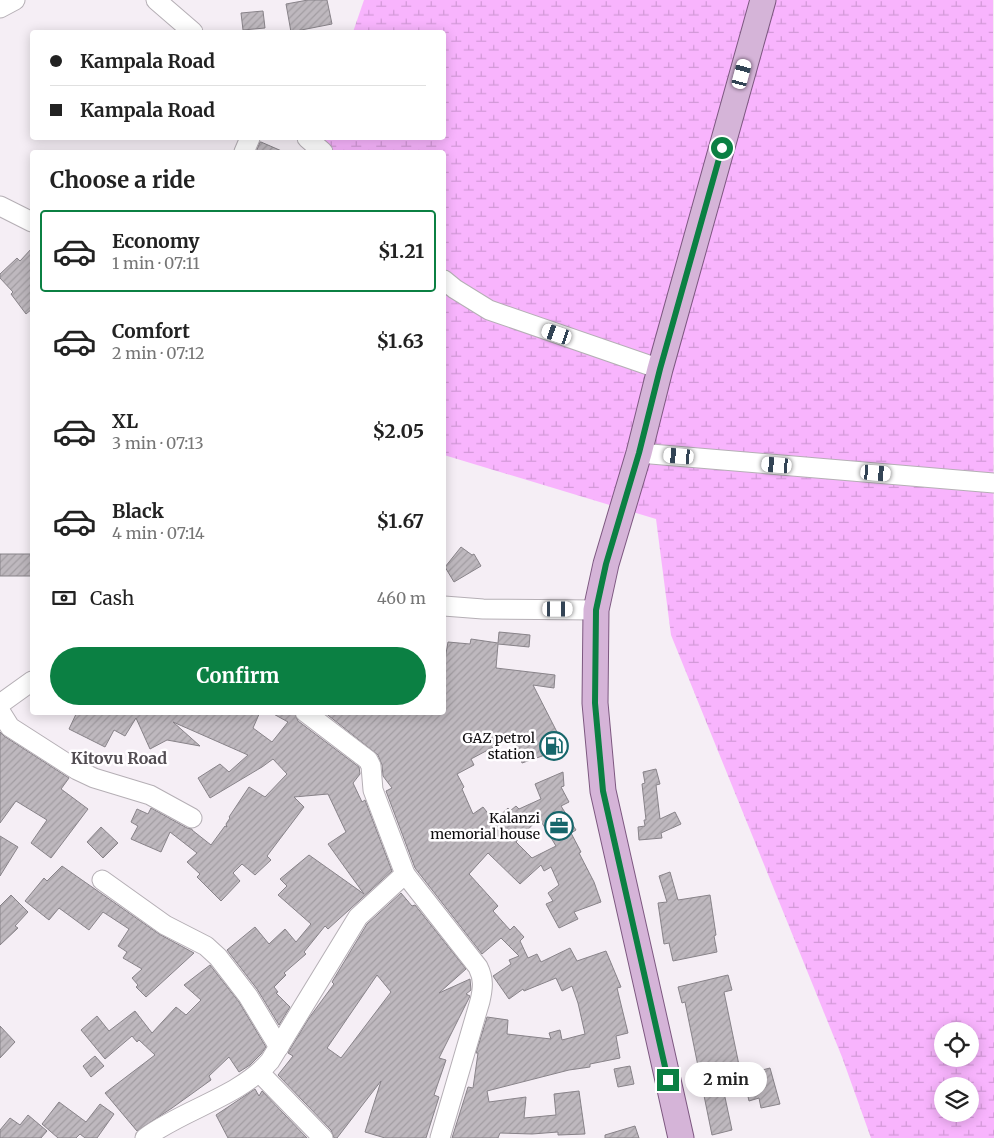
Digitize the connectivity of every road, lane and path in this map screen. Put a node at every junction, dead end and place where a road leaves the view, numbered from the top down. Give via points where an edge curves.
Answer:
1 (15, 0) edge
2 (156, 0) edge
3 (763, 0) edge
4 (0, 8) edge
5 (191, 30) edge
6 (309, 140) edge
7 (321, 150) edge
8 (0, 206) edge
9 (30, 221) edge
10 (446, 282) edge
11 (660, 369) junction
12 (639, 453) junction
13 (994, 483) edge
14 (446, 606) edge
15 (596, 610) junction
16 (30, 682) edge
17 (0, 704) edge
18 (0, 711) edge
19 (309, 715) edge
20 (192, 818) dead end
21 (405, 874) junction
22 (102, 880) dead end
23 (279, 1047) junction
24 (260, 1073) junction
25 (146, 1138) edge
26 (323, 1138) edge
27 (440, 1138) edge
28 (681, 1138) edge

1 - 4 street
2 - 5 street
3 - 11 main road
6 - 7 street
8 - 9 street
10 - 11 street via 489,310
11 - 12 main road
12 - 13 street
12 - 15 main road via 606,564
14 - 15 street
15 - 28 main road via 595,703 603,791
16 - 17 street
18 - 20 street via 10,727 77,770 150,795
19 - 21 street via 368,760 373,790
21 - 23 street via 358,917
21 - 27 street via 478,967 483,978 483,990
22 - 23 street via 165,925 206,946 218,957 248,996
23 - 24 street
24 - 25 street via 160,1127
24 - 26 street

